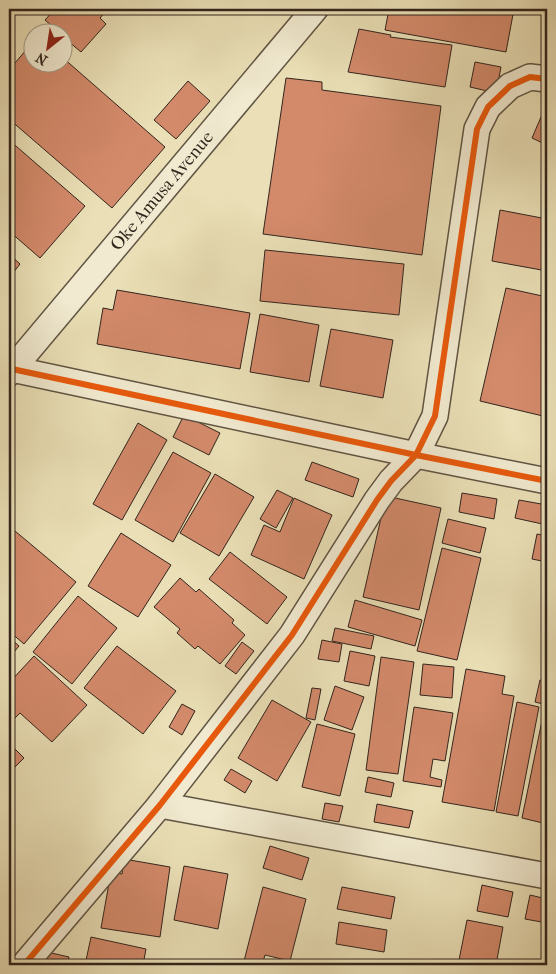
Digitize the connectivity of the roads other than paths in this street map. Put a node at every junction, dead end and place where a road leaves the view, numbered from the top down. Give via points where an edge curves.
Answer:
1 (316, 9) edge
2 (547, 79) edge
3 (10, 371) edge
4 (416, 455) junction
5 (547, 481) edge
6 (160, 805) junction
7 (547, 876) edge
8 (24, 965) edge

1 - 3 street, Oke Amusa Avenue
2 - 4 street via 530,77 510,86 488,107 478,129 435,416
3 - 4 street
4 - 5 street
4 - 6 street via 377,500 292,635
6 - 7 street
6 - 8 street

